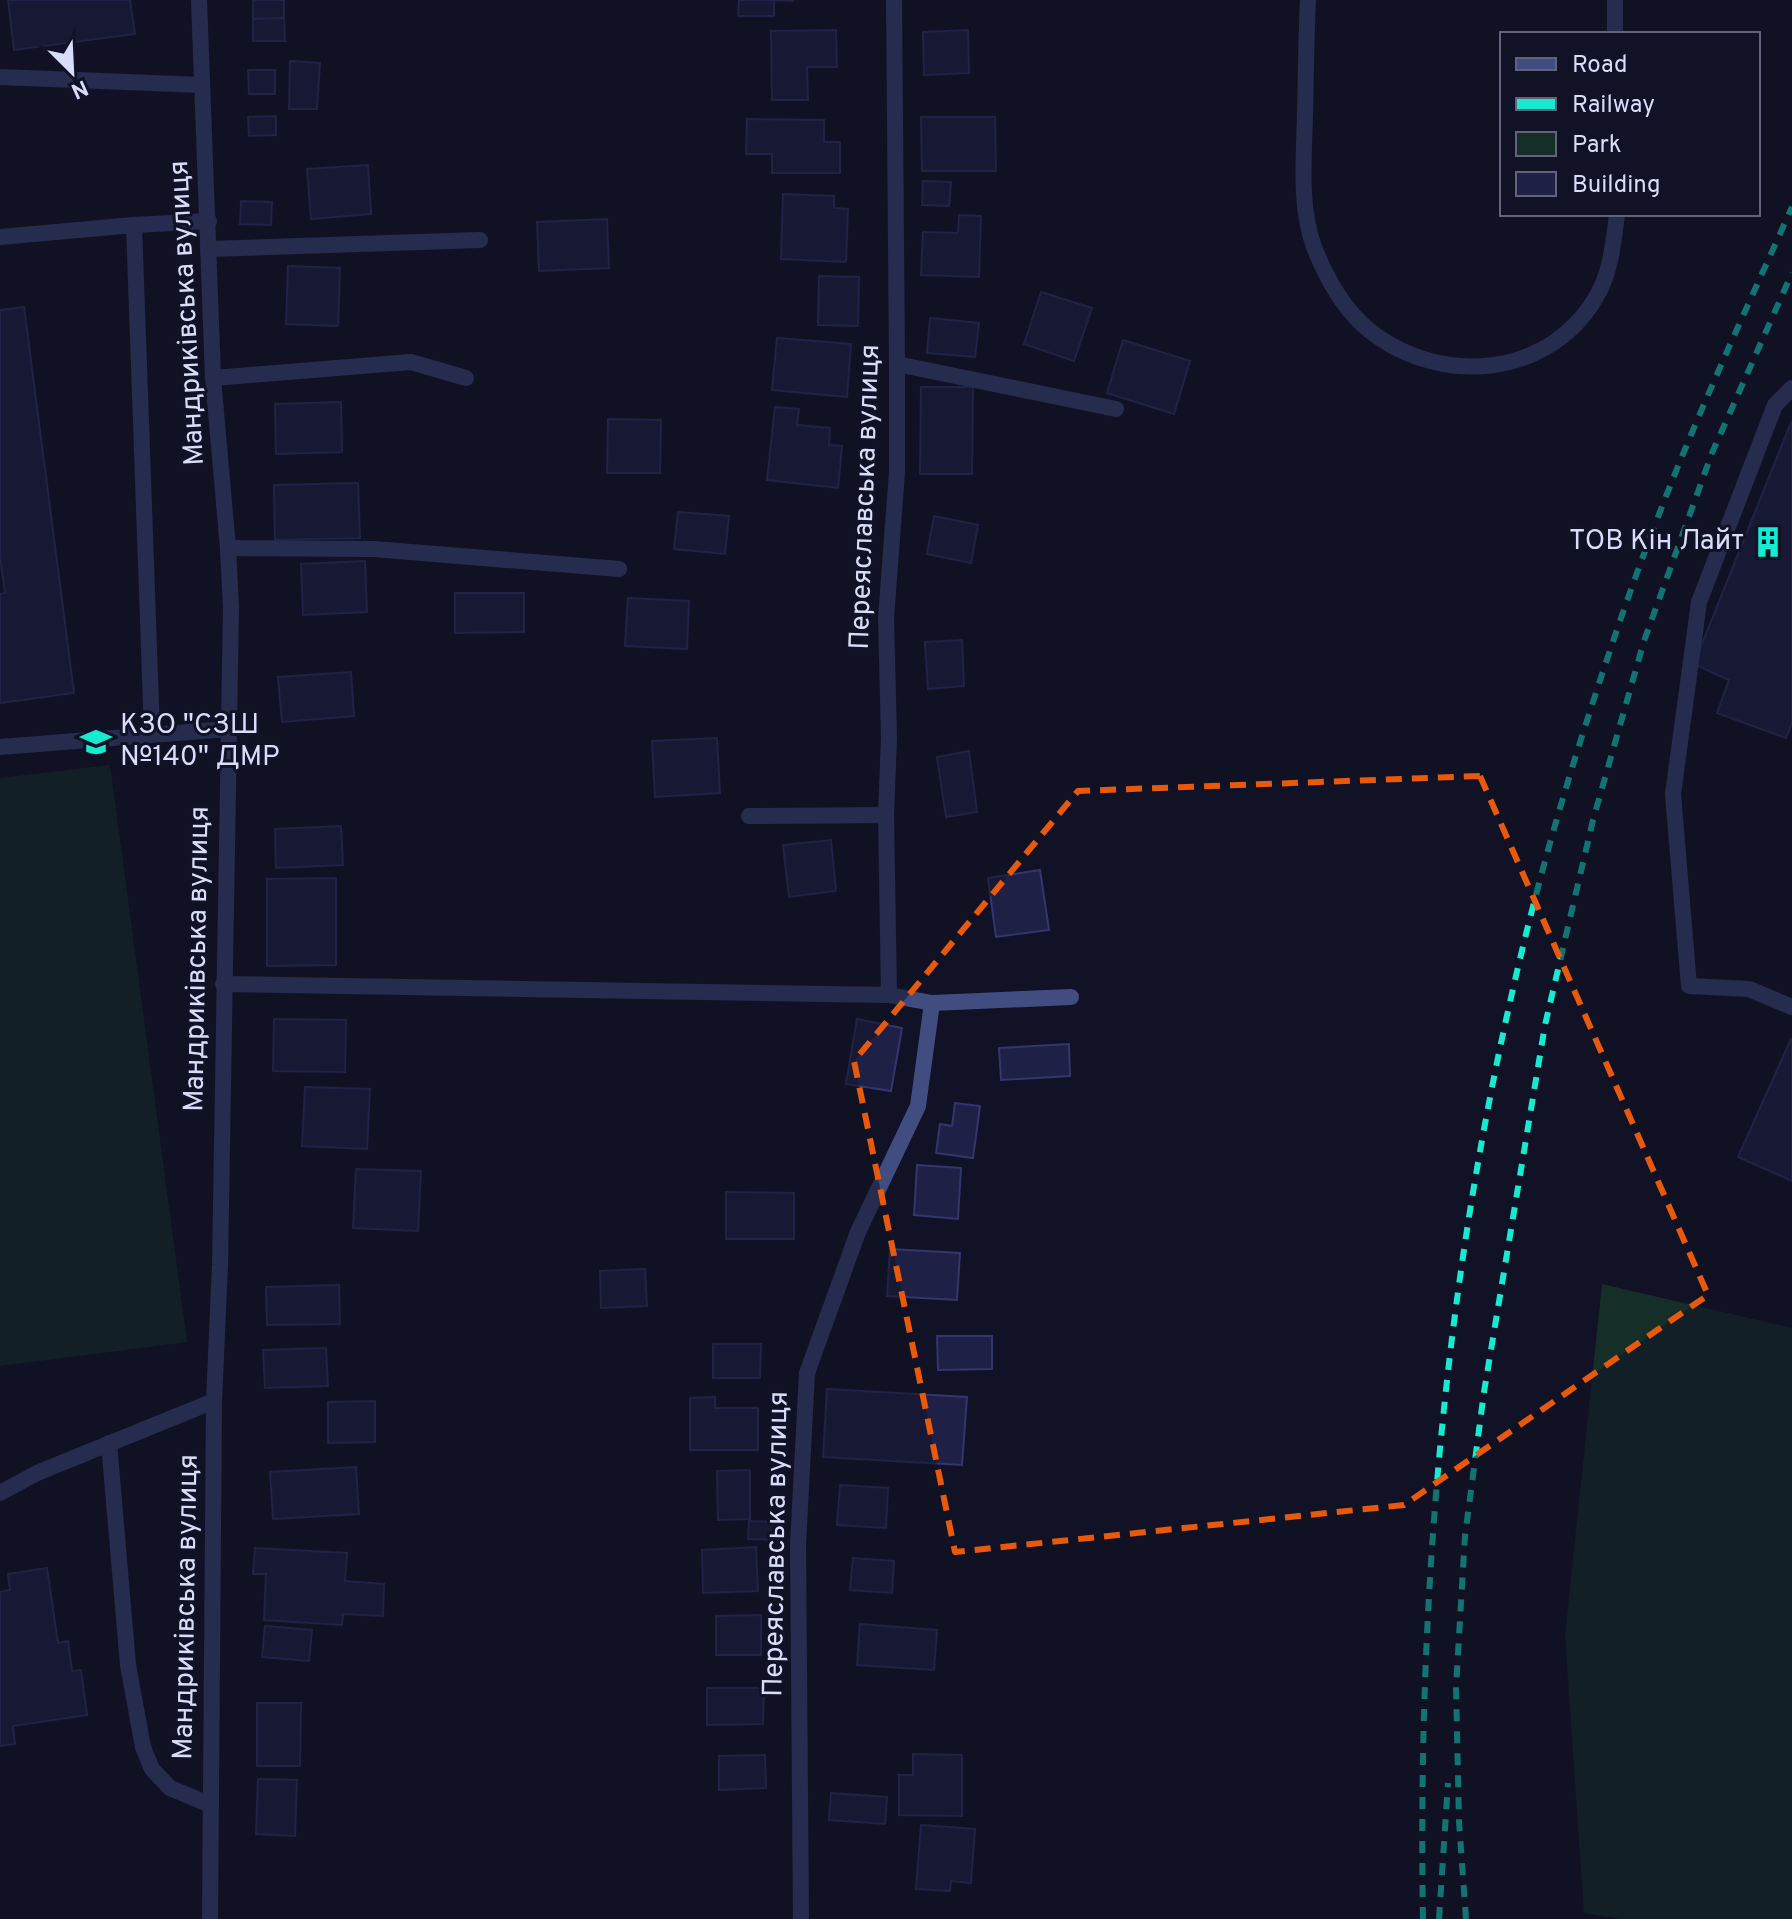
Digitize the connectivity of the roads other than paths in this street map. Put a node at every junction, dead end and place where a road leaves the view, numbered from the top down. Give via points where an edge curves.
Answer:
1 (199, 0) edge
2 (894, 0) edge
3 (1308, 0) edge
4 (1615, 0) edge
5 (1615, 32) edge
6 (0, 77) edge
7 (202, 85) junction
8 (1617, 216) edge
9 (209, 221) junction
10 (134, 225) junction
11 (0, 237) edge
12 (480, 240) dead end
13 (210, 249) junction
14 (897, 364) junction
15 (213, 378) junction
16 (466, 378) dead end
17 (1792, 388) edge
18 (1116, 409) dead end
19 (228, 548) junction
20 (619, 569) dead end
21 (227, 729) junction
22 (152, 733) junction
23 (0, 747) edge
24 (886, 815) junction
25 (749, 816) dead end
26 (223, 984) junction
27 (889, 995) junction
28 (1071, 997) dead end
29 (932, 1003) junction
30 (1792, 1007) edge
31 (214, 1401) junction
32 (109, 1443) junction
33 (0, 1493) edge
34 (211, 1805) junction
35 (210, 1919) edge
36 (801, 1919) edge

1 - 7 street, Мандриківська вулиця
2 - 14 street, Переяславська вулиця
3 - 8 street via 1304,189 1313,244 1333,288 1362,323 1400,350 1444,367 1490,368 1534,354 1573,328 1600,290
4 - 5 street
6 - 7 street
7 - 9 street, Мандриківська вулиця
9 - 10 street
9 - 13 street, Мандриківська вулиця
10 - 11 street
10 - 22 street
12 - 13 street
13 - 15 street, Мандриківська вулиця
14 - 18 street
14 - 24 street, Переяславська вулиця via 897,472 886,618
15 - 16 street via 411,362
15 - 19 street, Мандриківська вулиця
17 - 30 street via 1775,405 1699,602 1673,794 1689,986 1749,989
19 - 20 street via 374,549
19 - 21 street, Мандриківська вулиця
21 - 22 street
21 - 26 street, Мандриківська вулиця
22 - 23 street
24 - 25 street
24 - 27 street, Переяславська вулиця
26 - 27 street
26 - 31 street, Мандриківська вулиця
27 - 29 street
28 - 29 street
29 - 36 street, Переяславська вулиця via 918,1106 858,1232 807,1373 798,1545
31 - 32 street
31 - 34 street, Мандриківська вулиця
32 - 33 street
32 - 34 street via 128,1665 143,1747 152,1769 170,1788
34 - 35 street, Мандриківська вулиця

